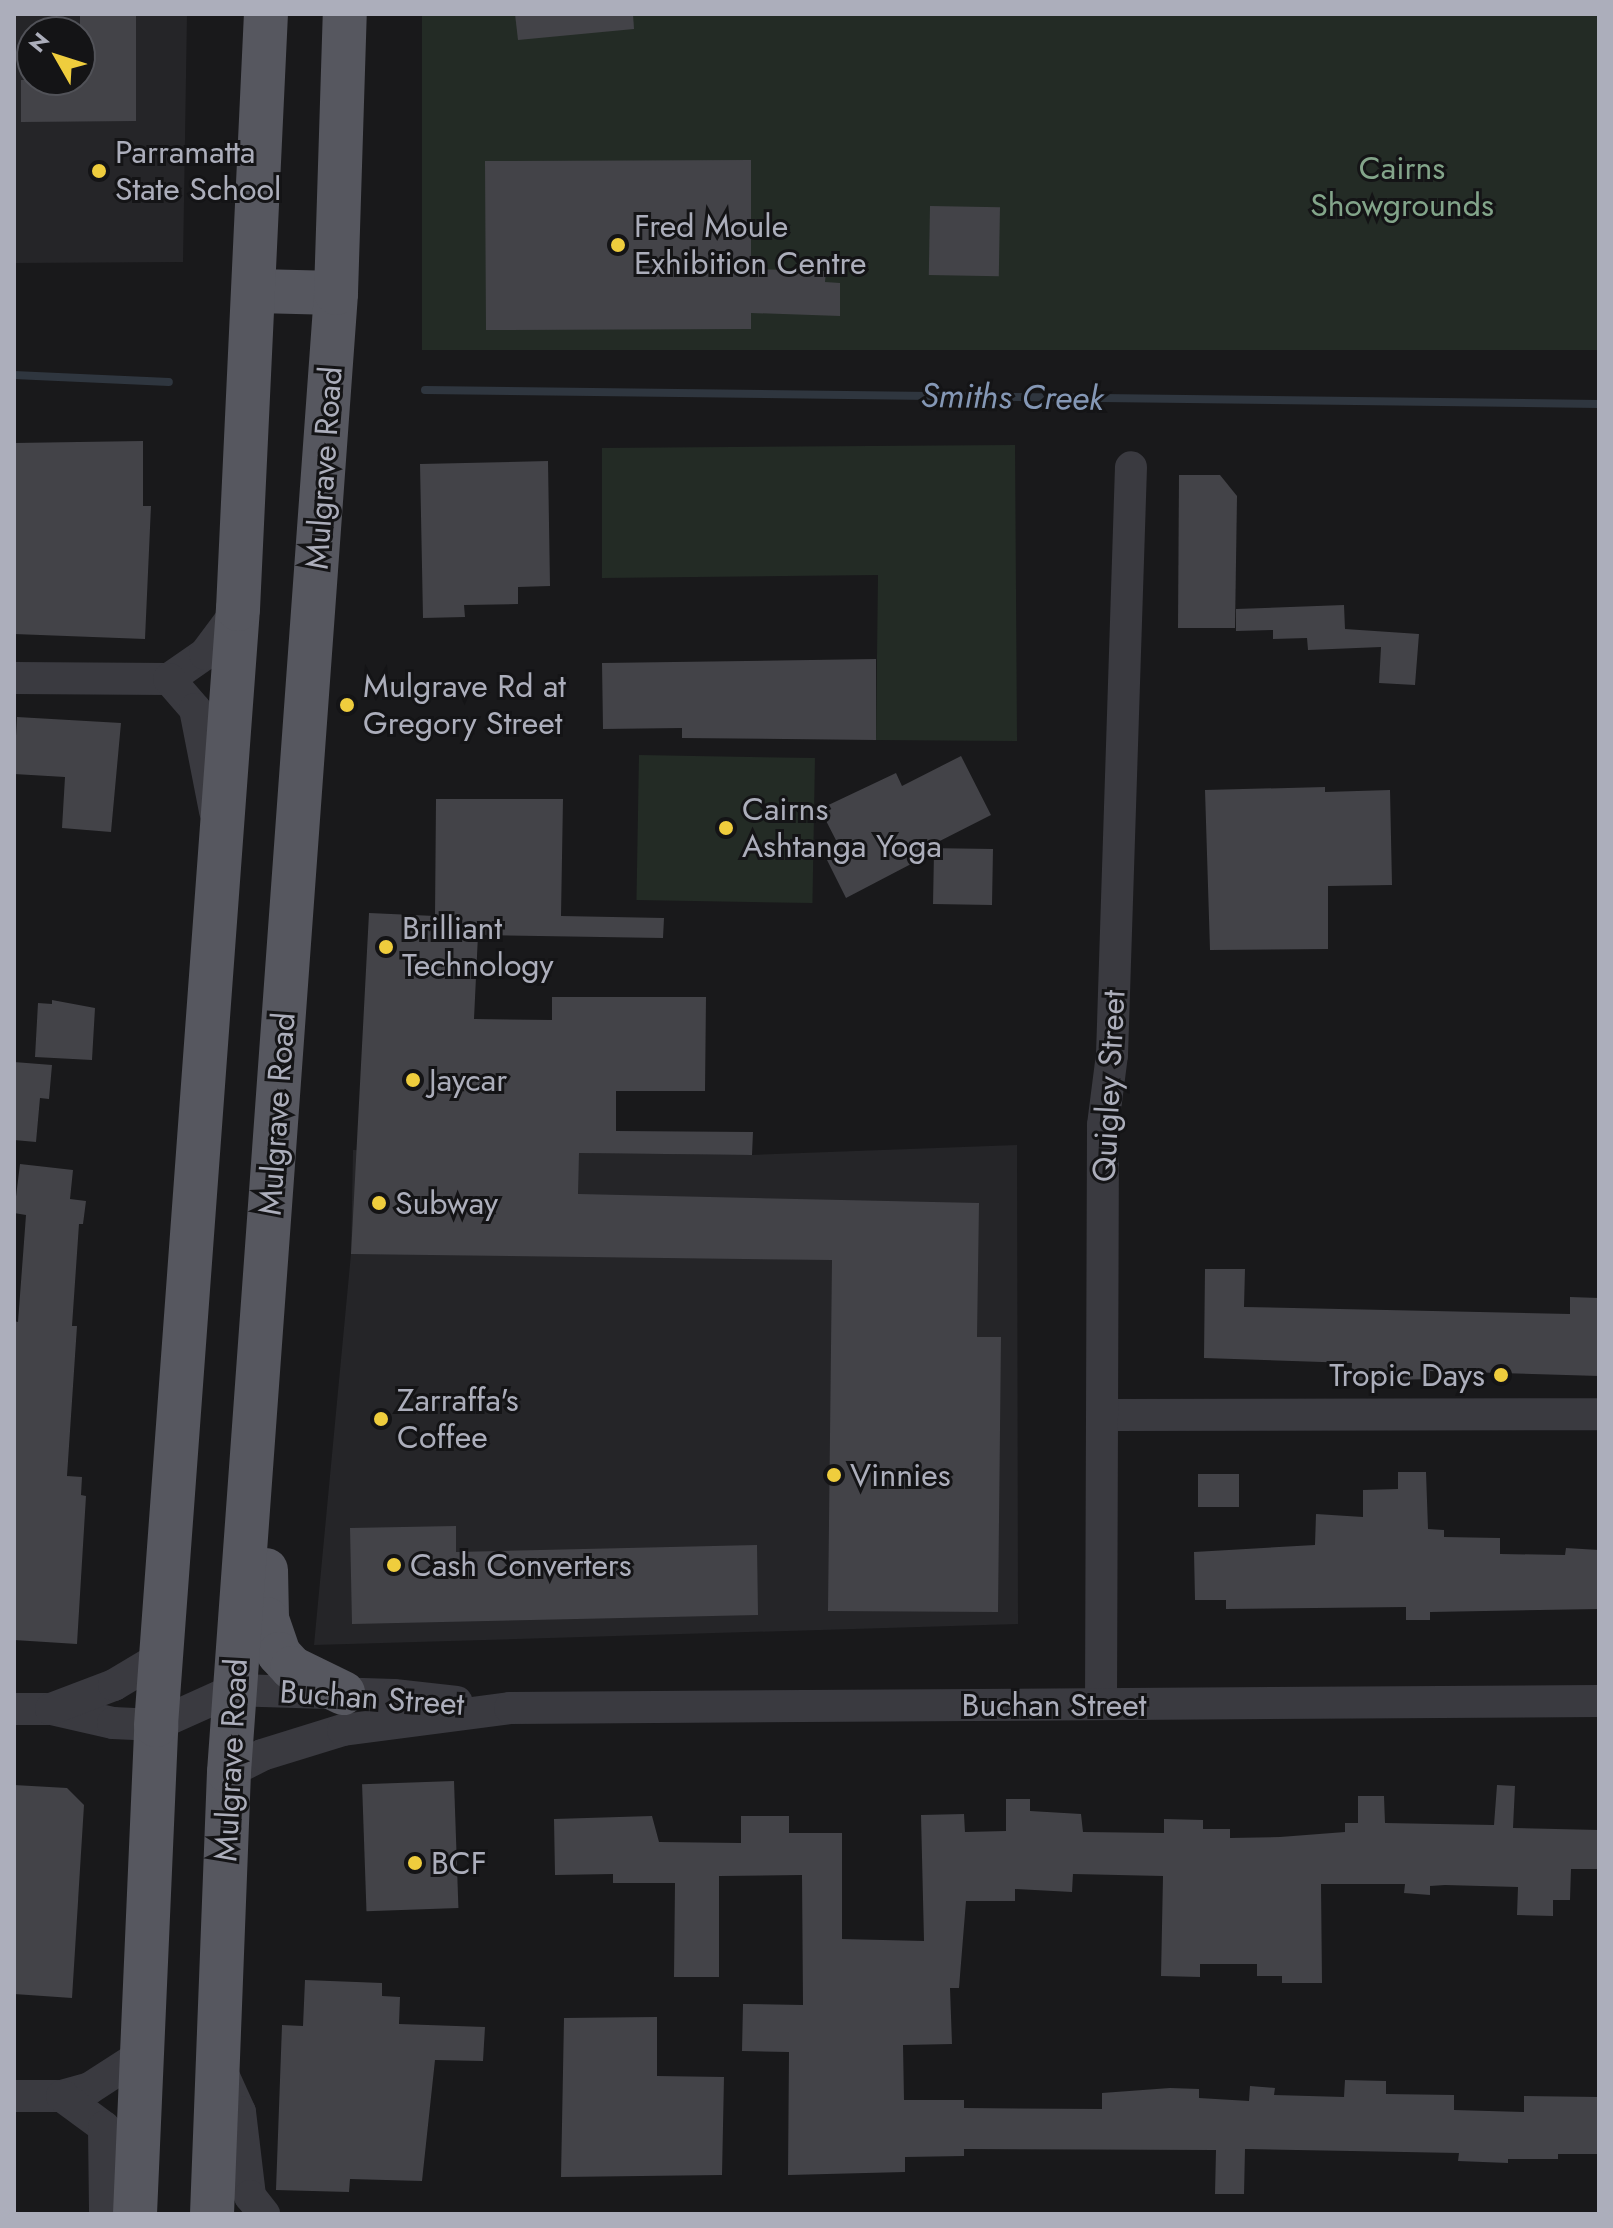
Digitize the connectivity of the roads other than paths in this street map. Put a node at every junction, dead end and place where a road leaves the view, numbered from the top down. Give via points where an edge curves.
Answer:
1 (266, 14) edge
2 (345, 14) edge
3 (257, 291) junction
4 (336, 293) junction
5 (1131, 467) dead end
6 (238, 609) junction
7 (14, 678) edge
8 (169, 679) junction
9 (221, 833) junction
10 (1599, 1414) edge
11 (1105, 1415) junction
12 (253, 1416) junction
13 (161, 1657) junction
14 (234, 1690) junction
15 (343, 1693) junction
16 (1599, 1701) edge
17 (1101, 1704) junction
18 (510, 1708) junction
19 (14, 1709) edge
20 (51, 1709) junction
21 (156, 1725) junction
22 (229, 1772) junction
23 (141, 2055) junction
24 (217, 2059) junction
25 (14, 2096) edge
26 (62, 2096) junction
27 (105, 2214) edge
28 (135, 2214) edge
29 (212, 2214) edge
30 (264, 2214) edge

1 - 3 main road
2 - 4 main road, Mulgrave Road
3 - 4 main road
3 - 6 main road
4 - 12 main road, Mulgrave Road
5 - 11 street, Quigley Street via 1112,1055 1103,1125
6 - 8 street via 205,654
6 - 9 main road
7 - 8 street
8 - 9 street via 195,709
9 - 13 main road
10 - 11 street
11 - 17 street, Quigley Street
12 - 14 main road, Mulgrave Road
12 - 15 main road via 270,1635 292,1668
13 - 20 street, Buchan Street via 114,1685
13 - 21 main road
14 - 15 street, Buchan Street
14 - 21 street, Buchan Street
14 - 22 main road, Mulgrave Road
15 - 18 street, Buchan Street
16 - 17 street, Buchan Street
17 - 18 street, Buchan Street
18 - 22 street, Buchan Street via 343,1730 262,1755
19 - 20 street, Buchan Street
20 - 21 street, Buchan Street via 113,1723
21 - 23 main road
22 - 24 main road, Mulgrave Road
23 - 26 street via 100,2084
23 - 28 main road
24 - 29 main road, Mulgrave Road
24 - 30 street via 240,2112 250,2196
25 - 26 street
26 - 27 street via 104,2127

